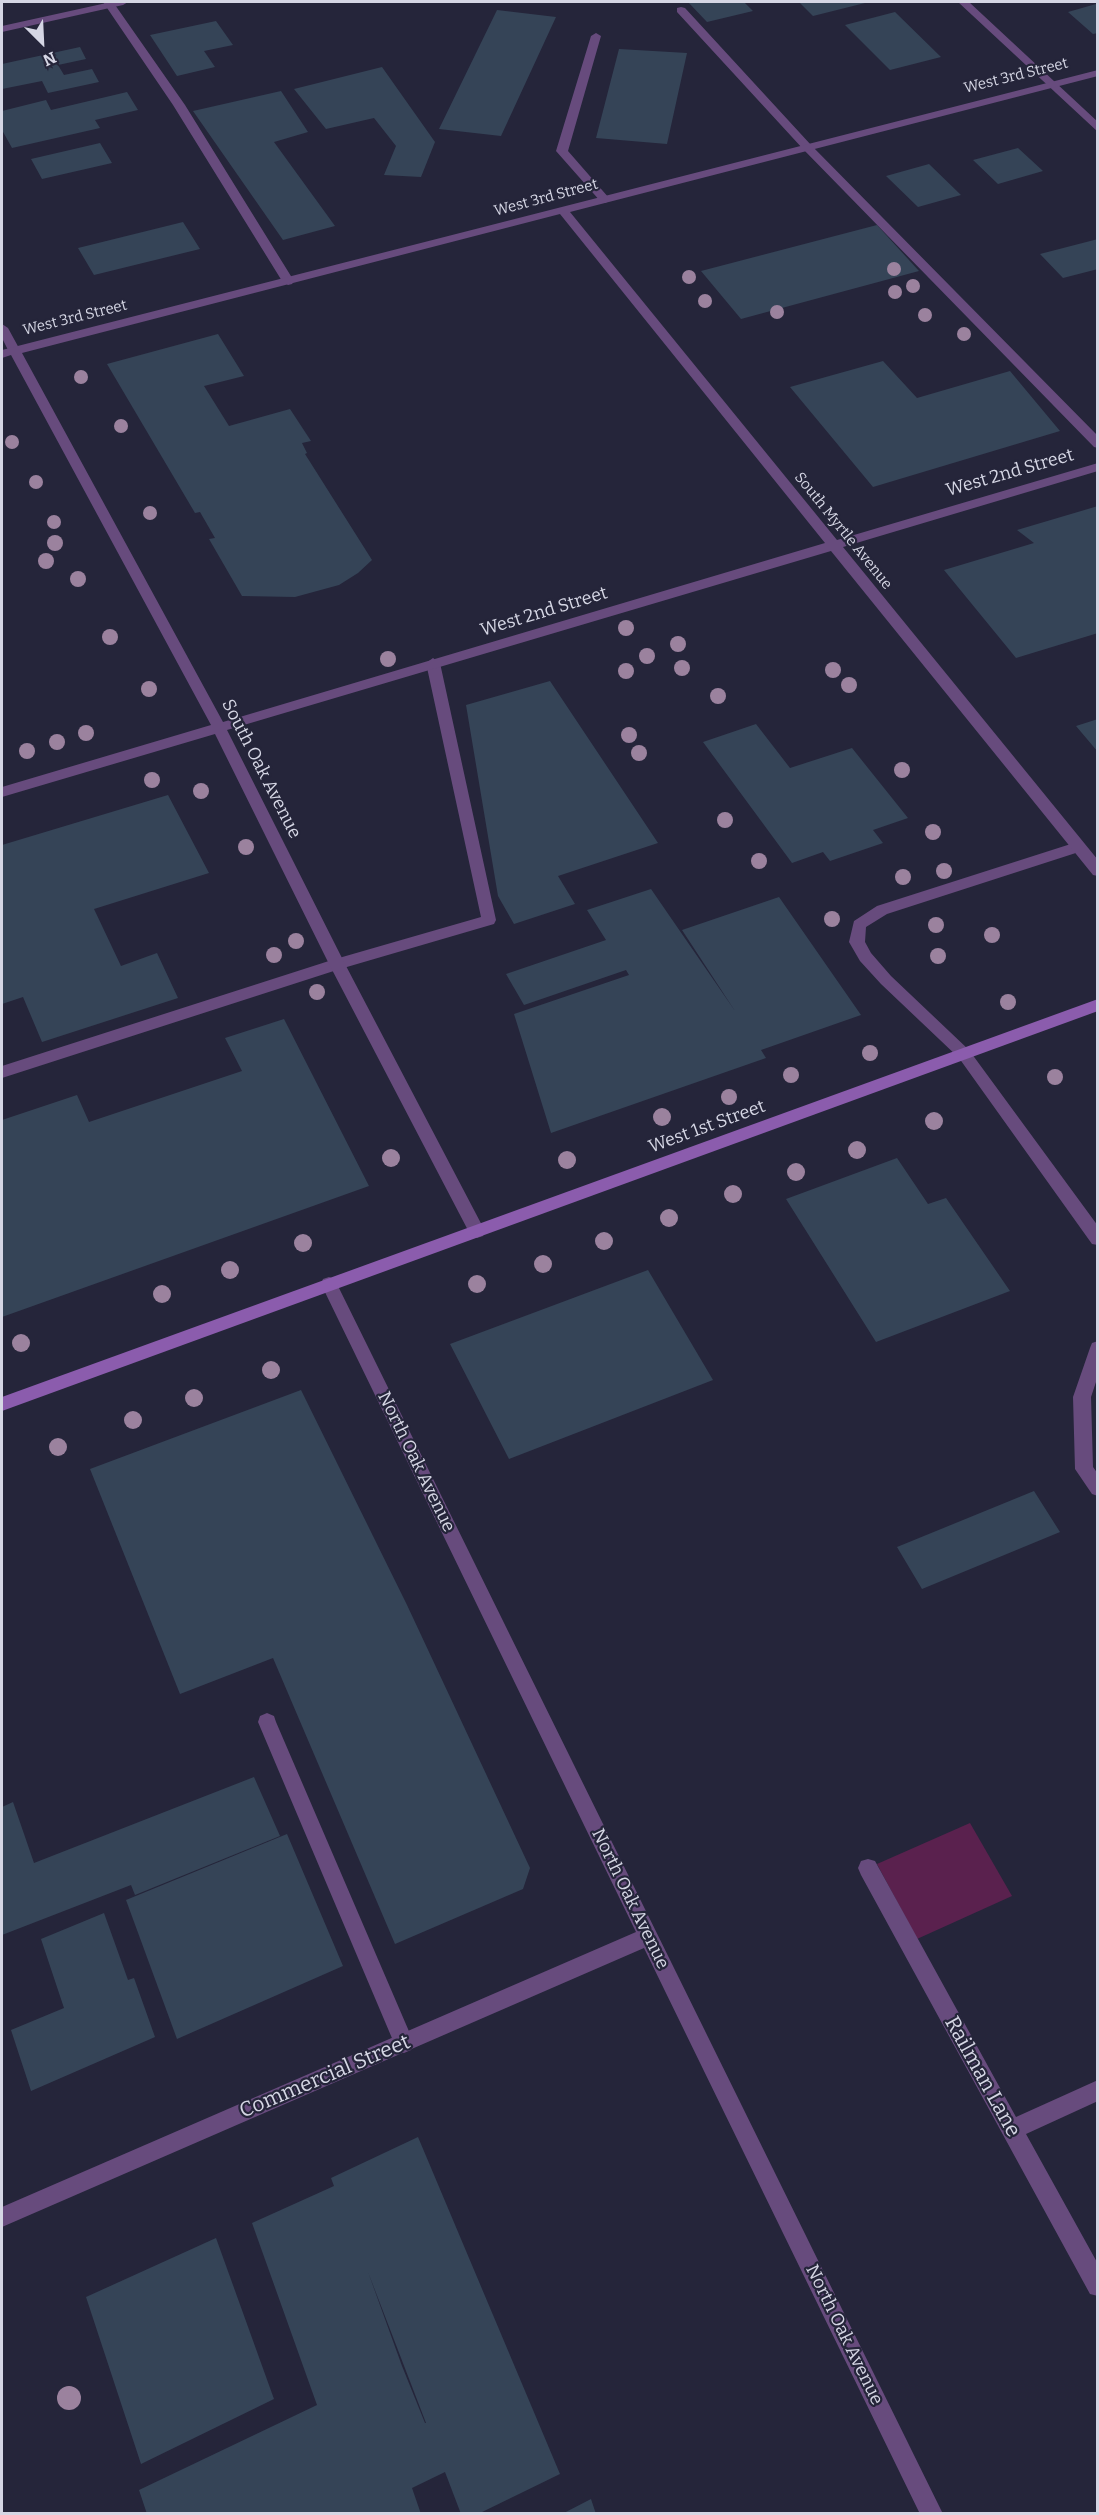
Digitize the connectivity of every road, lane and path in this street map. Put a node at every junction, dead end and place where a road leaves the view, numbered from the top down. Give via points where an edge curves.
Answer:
1 (123, 2) edge
2 (963, 2) edge
3 (109, 3) edge
4 (681, 10) dead end
5 (2, 29) edge
6 (596, 36) dead end
7 (1098, 73) edge
8 (1050, 84) junction
9 (1098, 129) edge
10 (807, 147) junction
11 (605, 200) junction
12 (563, 211) junction
13 (288, 281) junction
14 (2, 328) edge
15 (8, 352) edge
16 (1098, 444) edge
17 (1098, 467) edge
18 (832, 544) junction
19 (433, 663) junction
20 (219, 727) junction
21 (2, 792) edge
22 (1077, 847) junction
23 (1098, 871) edge
24 (337, 964) junction
25 (1098, 1005) edge
26 (964, 1053) junction
27 (2, 1072) edge
28 (477, 1232) junction
29 (1098, 1239) edge
30 (329, 1284) junction
31 (1098, 1348) edge
32 (2, 1404) edge
33 (1098, 1489) edge
34 (267, 1722) dead end
35 (868, 1868) dead end
36 (649, 1936) junction
37 (404, 2043) junction
38 (1098, 2090) edge
39 (1012, 2130) junction
40 (2, 2217) edge
41 (1098, 2286) edge
42 (932, 2514) edge

1 - 3 street
2 - 8 street
3 - 5 street
3 - 13 street via 179,105
4 - 10 street
6 - 11 street via 562,151
7 - 8 street, West 3rd Street
8 - 9 street
8 - 10 street, West 3rd Street
10 - 11 street, West 3rd Street
10 - 16 street
11 - 12 street, West 3rd Street
12 - 13 street, West 3rd Street
12 - 18 street, South Myrtle Avenue
13 - 15 street, West 3rd Street
14 - 15 street, South Oak Avenue
15 - 20 street, South Oak Avenue
17 - 18 street, West 2nd Street
18 - 19 street, West 2nd Street
18 - 22 street, South Myrtle Avenue
19 - 20 street, West 2nd Street
19 - 24 street via 489,920
20 - 21 street, West 2nd Street
20 - 24 street, South Oak Avenue
22 - 23 street, South Myrtle Avenue
22 - 26 street via 882,910 860,925 857,942 865,957
24 - 27 street
24 - 28 street, South Oak Avenue
25 - 26 main road, West 1st Street
26 - 28 main road, West 1st Street
26 - 29 street
28 - 30 main road, West 1st Street
30 - 32 main road, West 1st Street
30 - 36 street, North Oak Avenue
31 - 33 street via 1082,1397 1084,1469
34 - 37 street
35 - 39 street, Railman Lane
36 - 37 street, Commercial Street
36 - 42 street, North Oak Avenue
37 - 40 street, Commercial Street
38 - 39 street
39 - 41 street, Railman Lane

